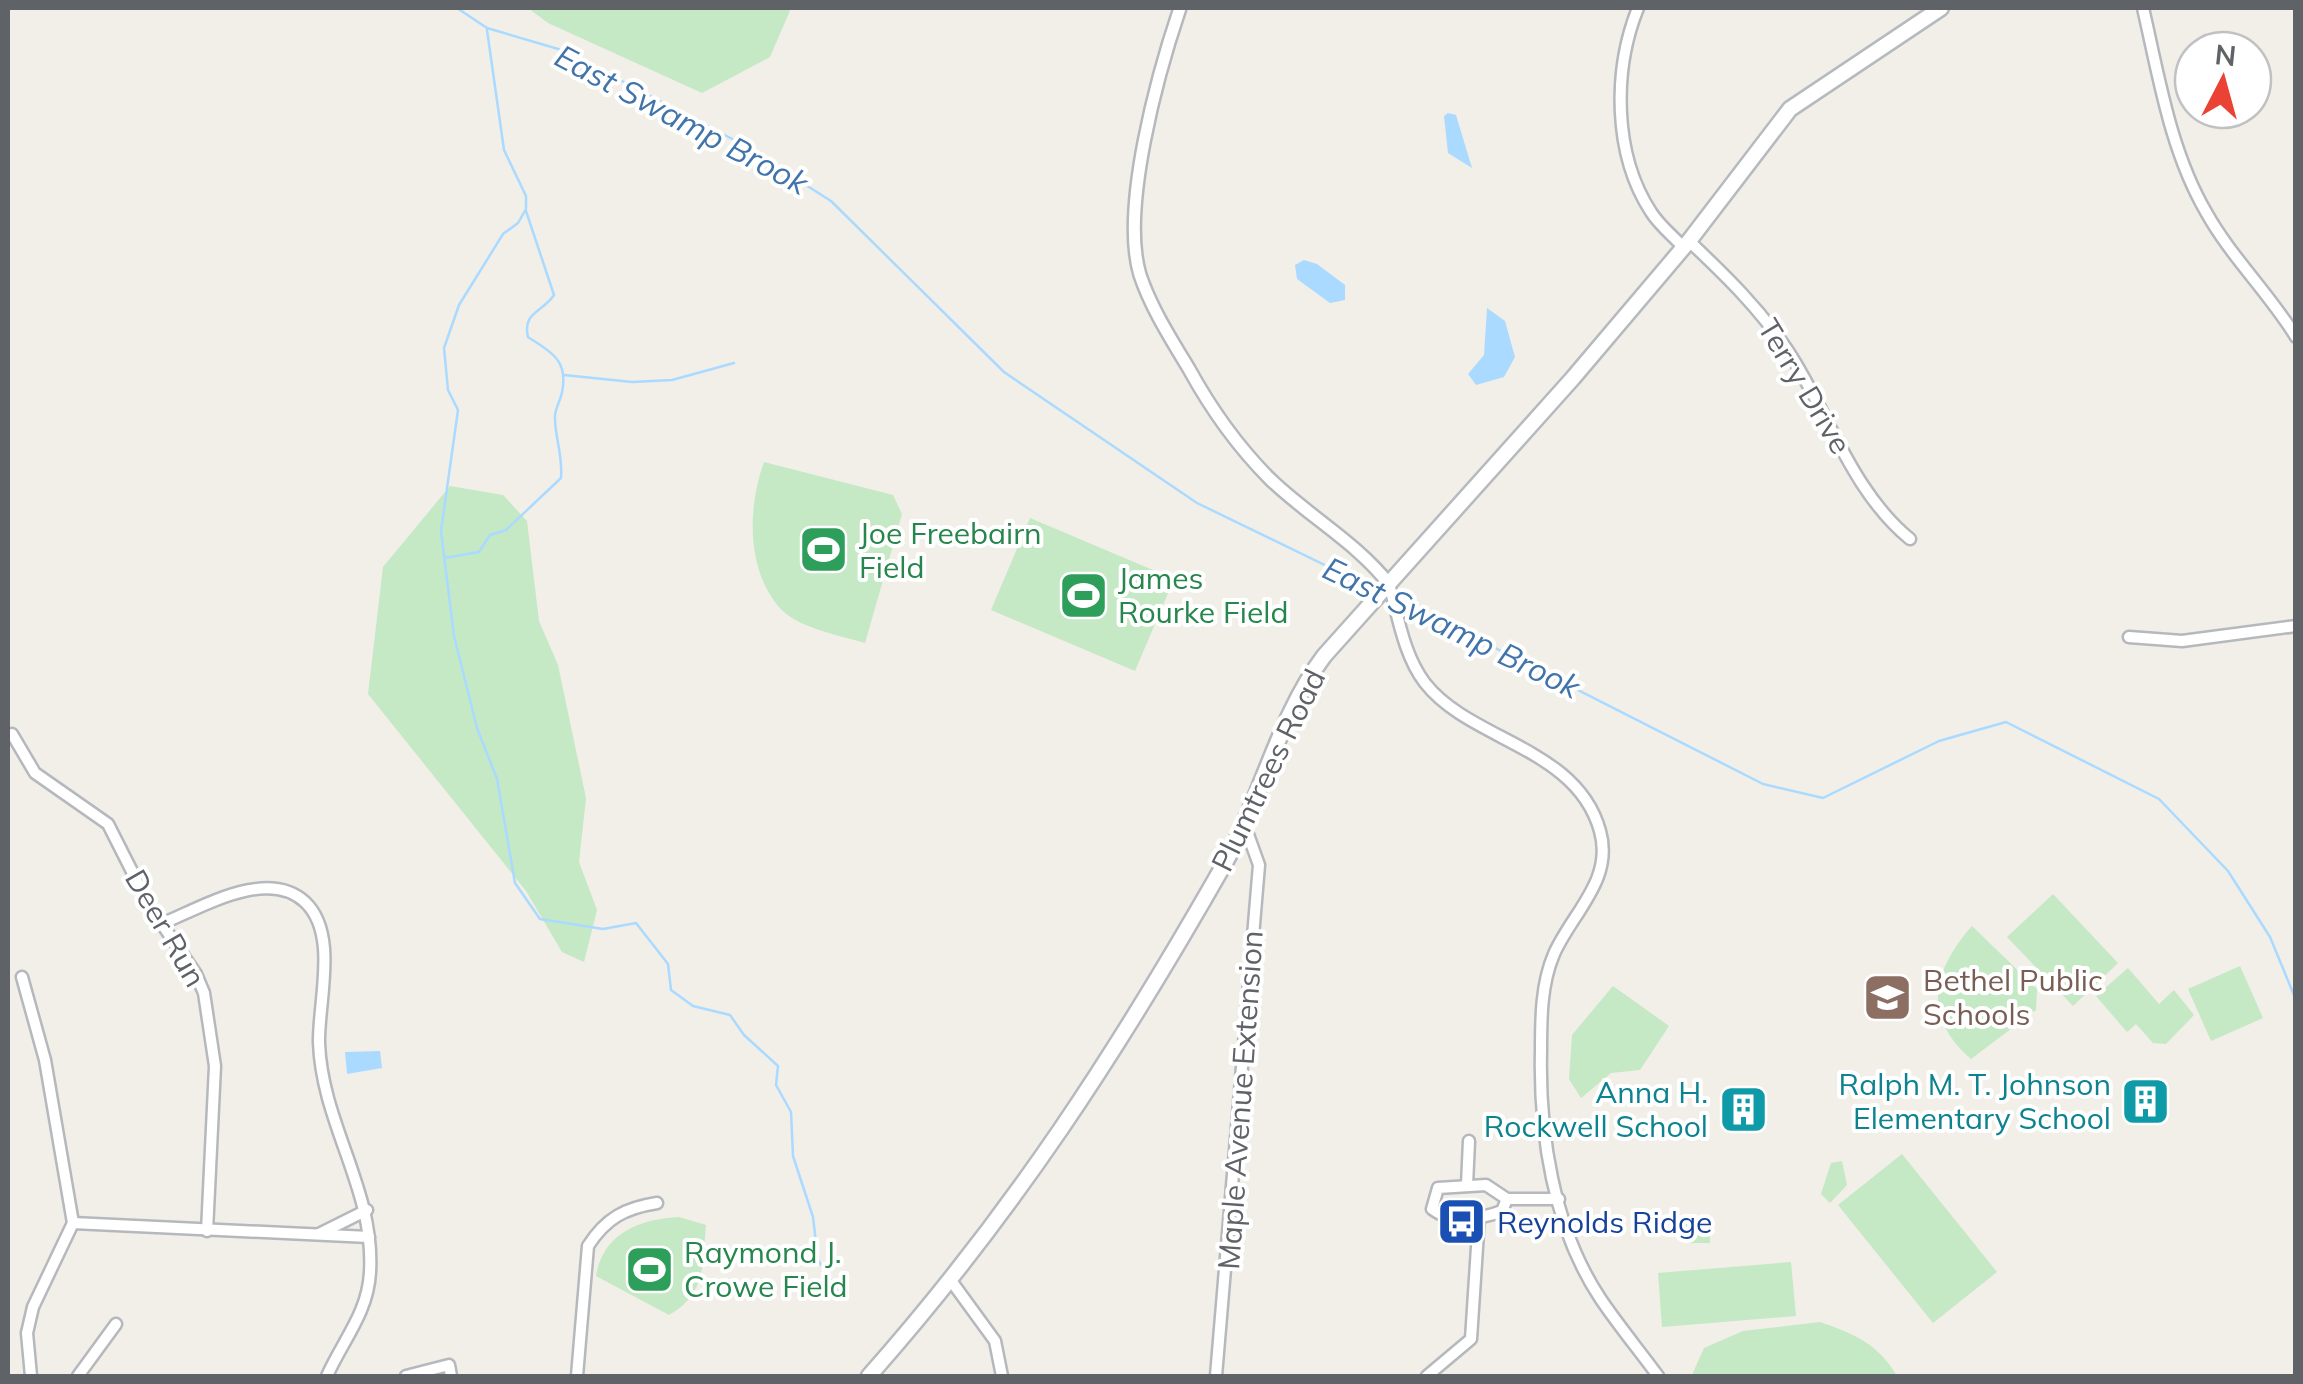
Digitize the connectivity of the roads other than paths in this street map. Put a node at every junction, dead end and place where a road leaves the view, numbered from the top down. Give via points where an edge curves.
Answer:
1 (1180, 8) edge
2 (1638, 8) edge
3 (1941, 8) edge
4 (2143, 8) edge
5 (1686, 244) junction
6 (2296, 337) edge
7 (1910, 538) dead end
8 (1388, 586) junction
9 (2296, 626) edge
10 (2129, 637) dead end
11 (12, 734) dead end
12 (1245, 826) junction
13 (162, 924) junction
14 (22, 977) dead end
15 (1469, 1142) dead end
16 (1467, 1186) junction
17 (1506, 1199) junction
18 (1559, 1199) junction
19 (656, 1202) dead end
20 (367, 1210) junction
21 (1479, 1217) junction
22 (74, 1223) junction
23 (208, 1231) junction
24 (314, 1236) junction
25 (370, 1236) junction
26 (952, 1282) junction
27 (116, 1324) dead end
28 (31, 1376) edge
29 (78, 1376) edge
30 (328, 1376) edge
31 (413, 1376) edge
32 (451, 1376) edge
33 (576, 1376) edge
34 (869, 1376) edge
35 (1002, 1376) edge
36 (1216, 1376) edge
37 (1427, 1376) edge
38 (1658, 1376) edge

1 - 8 street via 1153,103 1134,215 1139,273 1159,318 1238,443 1372,563
2 - 5 street, Terry Drive via 1627,35 1622,136 1651,212
3 - 5 main road, Plumtrees Road via 1790,109
4 - 6 street via 2187,176 2207,216
5 - 7 street, Terry Drive via 1750,297 1789,352 1882,516
5 - 8 main road, Plumtrees Road
8 - 12 main road, Plumtrees Road via 1304,686
8 - 18 street via 1427,686 1538,755 1583,800 1600,829 1600,877 1552,958 1544,996 1542,1122
9 - 10 street via 2182,642
11 - 13 street, Deer Run via 35,773 108,824
12 - 26 main road, Plumtrees Road via 1128,1032
12 - 36 street, Maple Avenue Extension via 1258,866
13 - 20 street via 262,888 307,904 323,943 324,1078 342,1152
13 - 23 street, Deer Run via 196,974 212,1027
14 - 22 street via 45,1060
15 - 16 street
16 - 17 street via 1486,1185
16 - 21 street via 1438,1188 1432,1209 1440,1216
17 - 18 street
17 - 21 street via 1502,1211
18 - 38 street via 1592,1285
19 - 33 street via 626,1208 588,1246
20 - 24 street
20 - 25 street
21 - 37 street via 1471,1340
22 - 23 street
22 - 28 street via 34,1306 27,1333
23 - 24 street
24 - 25 street
25 - 30 street via 365,1304
26 - 34 main road, Plumtrees Road
26 - 35 street via 995,1341
27 - 29 street
31 - 32 street via 449,1364

